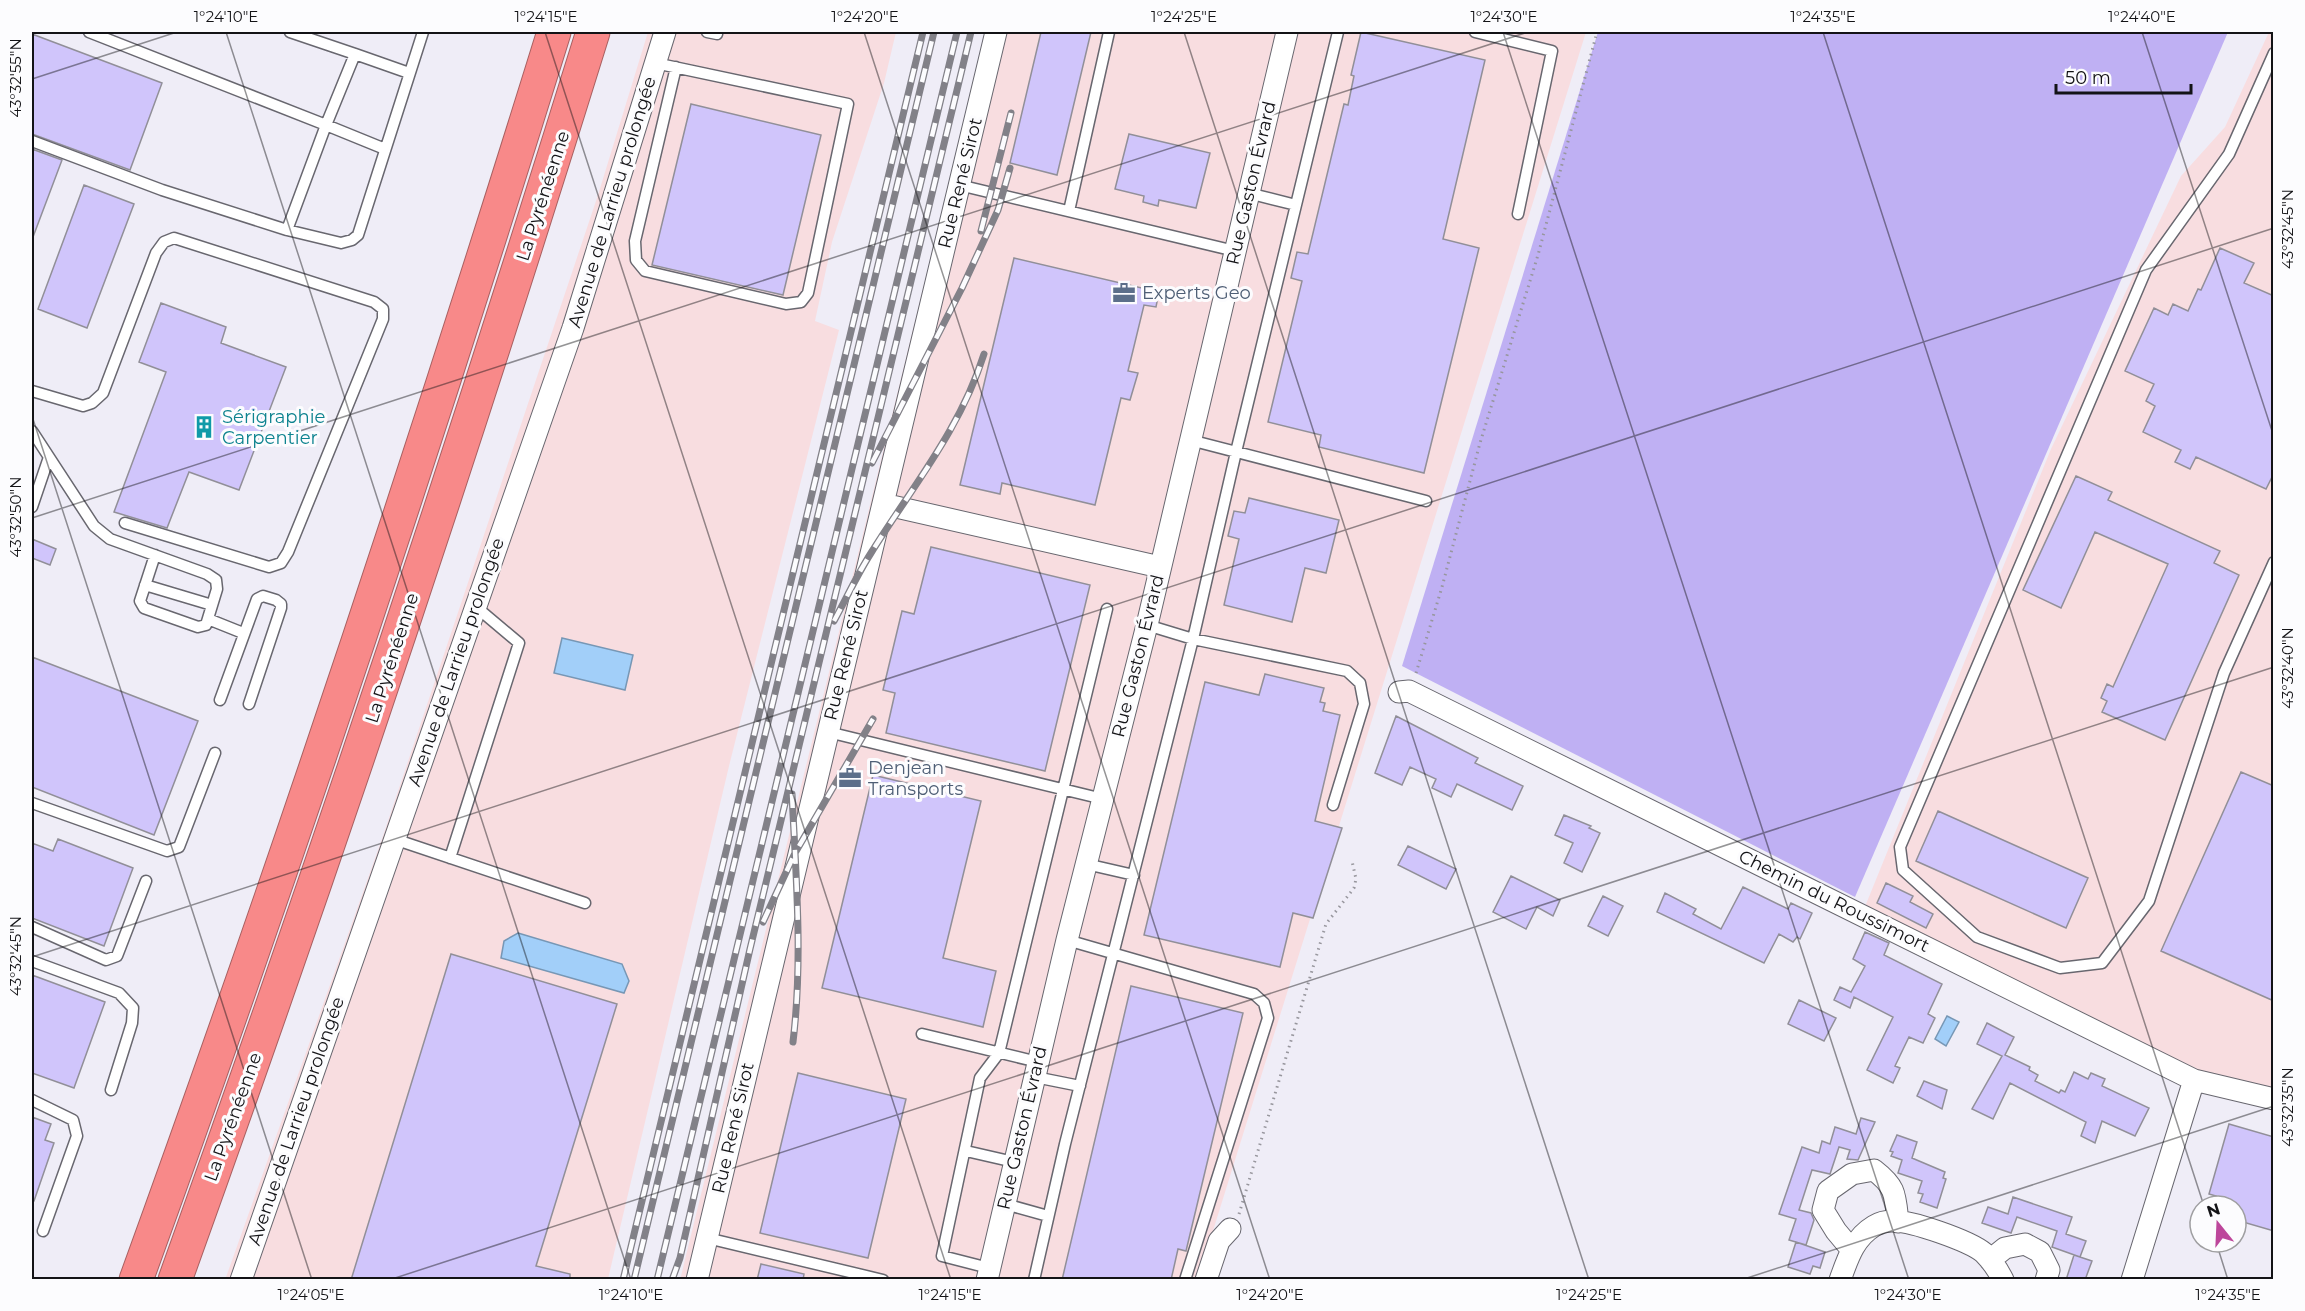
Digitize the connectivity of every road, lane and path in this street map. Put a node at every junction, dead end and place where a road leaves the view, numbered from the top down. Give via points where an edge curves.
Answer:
1 (89, 32) edge
2 (290, 32) edge
3 (423, 32) edge
4 (554, 32) edge
5 (593, 32) edge
6 (996, 32) edge
7 (1109, 32) edge
8 (1287, 32) edge
9 (1338, 32) edge
10 (1475, 32) edge
11 (1597, 32) edge
12 (663, 37) edge
13 (2274, 53) edge
14 (355, 54) junction
15 (655, 63) junction
16 (676, 67) junction
17 (410, 73) junction
18 (326, 124) junction
19 (32, 141) edge
20 (385, 149) junction
21 (959, 185) junction
22 (1248, 193) junction
23 (1296, 205) junction
24 (1069, 211) junction
25 (1518, 214) dead end
26 (287, 230) junction
27 (1235, 251) junction
28 (32, 391) edge
29 (32, 431) edge
30 (1190, 440) junction
31 (1236, 452) junction
32 (49, 458) junction
33 (1426, 501) dead end
34 (883, 504) junction
35 (32, 507) edge
36 (125, 523) dead end
37 (155, 555) junction
38 (2274, 562) edge
39 (1160, 567) junction
40 (145, 585) junction
41 (212, 605) junction
42 (475, 606) junction
43 (1107, 609) dead end
44 (208, 619) junction
45 (1147, 625) junction
46 (243, 633) junction
47 (1193, 639) junction
48 (1404, 692) joint
49 (220, 700) dead end
50 (249, 704) dead end
51 (828, 732) junction
52 (215, 753) dead end
53 (1063, 790) junction
54 (1102, 799) junction
55 (32, 803) edge
56 (1333, 805) dead end
57 (394, 839) junction
58 (450, 858) junction
59 (1353, 861) dead end
60 (1086, 864) junction
61 (1134, 875) junction
62 (146, 881) dead end
63 (585, 903) dead end
64 (32, 927) edge
65 (1067, 940) junction
66 (1113, 955) junction
67 (32, 961) edge
68 (922, 1034) dead end
69 (999, 1053) junction
70 (1036, 1070) junction
71 (2194, 1080) junction
72 (1080, 1086) junction
73 (111, 1090) dead end
74 (32, 1100) edge
75 (2274, 1100) edge
76 (966, 1151) junction
77 (1014, 1162) junction
78 (1005, 1204) junction
79 (1048, 1216) junction
80 (1898, 1222) junction
81 (1230, 1229) joint
82 (43, 1231) dead end
83 (707, 1238) junction
84 (1851, 1249) junction
85 (1990, 1260) junction
86 (988, 1274) edge
87 (136, 1280) edge
88 (175, 1280) edge
89 (241, 1280) edge
90 (697, 1280) edge
91 (883, 1280) edge
92 (1034, 1280) edge
93 (1185, 1280) edge
94 (1206, 1280) edge
95 (1840, 1280) edge
96 (2003, 1280) edge
97 (2046, 1280) edge
98 (2132, 1280) edge

1 - 18 lane
2 - 14 lane
3 - 17 lane
4 - 87 highway, La Pyrénéenne via 336,708
5 - 88 highway, La Pyrénéenne via 484,380 371,719
6 - 21 street, Rue René Sirot
7 - 24 lane
8 - 22 street, Rue Gaston Évrard
9 - 23 lane
10 - 25 lane via 1552,51
11 - 48 path via 1538,255 1480,443 1442,587
12 - 15 street, Avenue de Larrieu prolongée
13 - 38 lane via 2229,154 2146,270 1900,847 1904,870 1977,937 2060,968 2102,963 2149,901 2224,673
14 - 17 lane
14 - 18 lane
15 - 16 lane
15 - 42 street, Avenue de Larrieu prolongée via 573,328
16 - 16 lane via 635,241 636,260 645,271 786,304 801,302 808,293 848,104
17 - 20 lane
18 - 20 lane
18 - 26 lane
19 - 26 lane via 162,190
20 - 26 lane via 358,235 352,240 340,243
21 - 24 lane
21 - 34 street, Rue René Sirot
22 - 23 lane
22 - 27 street, Rue Gaston Évrard
23 - 31 lane
24 - 27 lane
27 - 30 street, Rue Gaston Évrard
28 - 36 lane via 83,406 103,393 156,253 164,242 174,238 374,302 383,309 281,563 269,567
29 - 32 lane
30 - 31 lane
30 - 39 street, Rue Gaston Évrard
31 - 33 lane
31 - 47 lane
32 - 35 lane
32 - 37 lane via 94,526 110,539
34 - 39 street
34 - 51 street, Rue René Sirot
37 - 40 lane
37 - 41 lane via 216,580
39 - 45 street, Rue Gaston Évrard
40 - 41 lane
40 - 44 lane via 140,601 144,608 198,627 206,625
41 - 44 lane
42 - 57 street, Avenue de Larrieu prolongée
42 - 58 lane via 519,643
43 - 53 lane
44 - 46 lane
45 - 47 lane
45 - 54 street, Rue Gaston Évrard
46 - 49 lane
46 - 50 lane via 257,599 263,596 281,604
47 - 56 lane via 1347,671 1360,683 1364,704
47 - 61 lane
48 - 71 street, Chemin du Roussimort
51 - 53 lane
51 - 83 street, Rue René Sirot
52 - 55 lane via 179,847 167,852
53 - 54 lane
53 - 69 lane
54 - 60 street, Rue Gaston Évrard
57 - 58 lane
57 - 89 street, Avenue de Larrieu prolongée
58 - 63 lane
59 - 81 path via 1354,888 1326,924 1239,1214
60 - 61 lane
60 - 65 street, Rue Gaston Évrard
61 - 66 lane
62 - 64 lane via 117,956 106,960
65 - 66 lane
65 - 70 street, Rue Gaston Évrard
66 - 72 lane
66 - 93 lane via 1254,994 1264,1003 1268,1018
67 - 73 lane via 119,993 134,1008
68 - 69 lane
69 - 70 lane
69 - 76 lane via 980,1078
70 - 72 lane
70 - 77 street, Rue Gaston Évrard
71 - 75 street, Chemin du Roussimort
71 - 98 street
72 - 79 lane
74 - 82 lane via 73,1120 77,1136
76 - 77 lane
76 - 86 lane via 942,1256
77 - 78 street, Rue Gaston Évrard
78 - 79 lane
78 - 86 street, Rue Gaston Évrard
79 - 92 lane
80 - 84 street via 1876,1224
80 - 84 street via 1894,1190 1888,1181 1874,1170 1852,1174 1828,1191 1823,1210
80 - 85 street via 1970,1244
81 - 94 street via 1219,1241
83 - 90 street, Rue René Sirot
83 - 91 lane
84 - 95 street
85 - 96 street
85 - 97 street via 2005,1248 2025,1244 2040,1252 2049,1270

